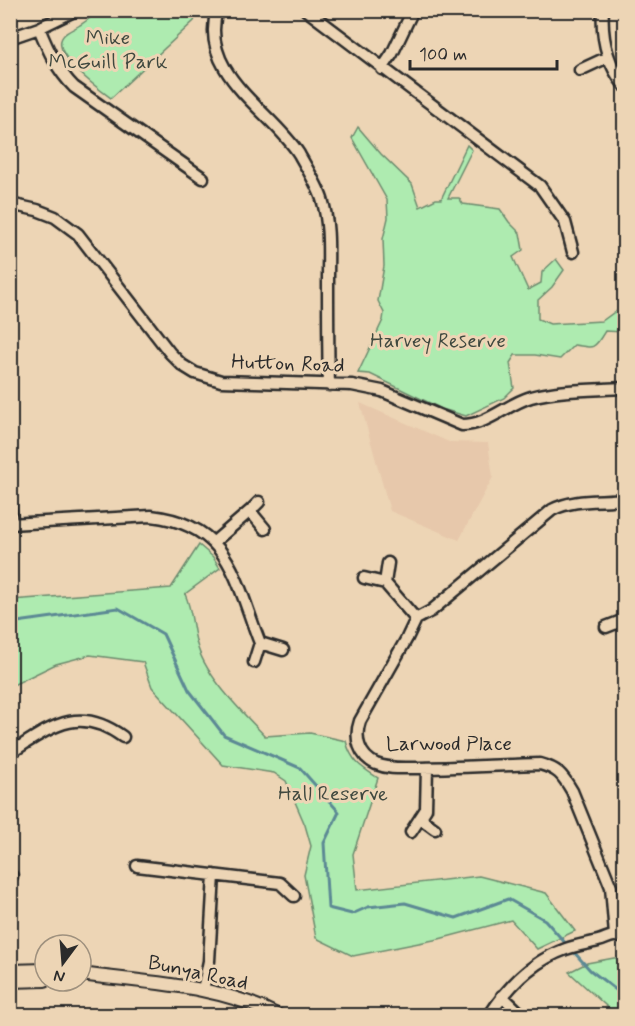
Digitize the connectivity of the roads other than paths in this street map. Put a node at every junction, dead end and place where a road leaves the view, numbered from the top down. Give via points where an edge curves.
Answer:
1 (76, 10) edge
2 (217, 10) edge
3 (306, 10) edge
4 (413, 10) edge
5 (603, 10) edge
6 (39, 28) junction
7 (10, 38) edge
8 (608, 57) junction
9 (382, 69) junction
10 (580, 70) dead end
11 (624, 85) edge
12 (204, 178) dead end
13 (10, 204) edge
14 (573, 252) dead end
15 (329, 385) junction
16 (624, 388) edge
17 (624, 499) edge
18 (602, 501) junction
19 (259, 502) dead end
20 (10, 504) edge
21 (624, 508) edge
22 (250, 511) junction
23 (11, 524) edge
24 (265, 529) dead end
25 (214, 542) junction
26 (388, 563) dead end
27 (364, 578) dead end
28 (385, 583) junction
29 (416, 619) junction
30 (624, 620) edge
31 (606, 627) dead end
32 (260, 643) junction
33 (283, 650) dead end
34 (254, 662) dead end
35 (123, 737) dead end
36 (10, 753) edge
37 (427, 768) junction
38 (420, 818) junction
39 (435, 829) dead end
40 (411, 832) dead end
41 (137, 866) dead end
42 (214, 875) junction
43 (294, 896) dead end
44 (620, 936) edge
45 (10, 970) edge
46 (33, 970) edge
47 (93, 975) edge
48 (107, 977) junction
49 (93, 978) edge
50 (33, 980) edge
51 (10, 981) edge
52 (203, 990) junction
53 (502, 996) junction
54 (279, 1016) edge
55 (489, 1016) edge
56 (523, 1016) edge

1 - 6 street
2 - 15 street via 214,30 225,67 236,86 297,152 322,198 327,229
3 - 9 street
4 - 9 street
5 - 8 street
6 - 7 street
6 - 12 street via 62,75 74,87
8 - 10 street
8 - 11 street
9 - 14 street via 540,186 565,222
13 - 15 street, Hutton Road via 55,217 78,234 170,353 195,373 233,382
15 - 16 street, Hutton Road via 382,391 462,425 474,425 529,398 546,394
17 - 18 street
18 - 21 street
18 - 29 street via 576,501 552,510 431,611
19 - 22 street
20 - 23 street
22 - 24 street
22 - 25 street
23 - 25 street via 151,516 171,518
25 - 32 street via 232,568
26 - 28 street
27 - 28 street
28 - 29 street
29 - 37 street, Larwood Place via 356,731 364,754 376,764
30 - 31 street
32 - 33 street
32 - 34 street
35 - 36 street via 108,726 72,721 52,725
37 - 38 street via 426,809
37 - 44 street, Larwood Place via 540,764 555,768 572,791 611,887
38 - 39 street
38 - 40 street
41 - 42 street
42 - 43 street via 280,883
42 - 52 street via 209,961
44 - 53 street via 546,957
45 - 46 main road
47 - 48 main road, Bunya Road
48 - 49 main road, Bunya Road
48 - 52 main road, Bunya Road
50 - 51 main road
52 - 54 main road, Bunya Road
53 - 55 street
53 - 56 street

